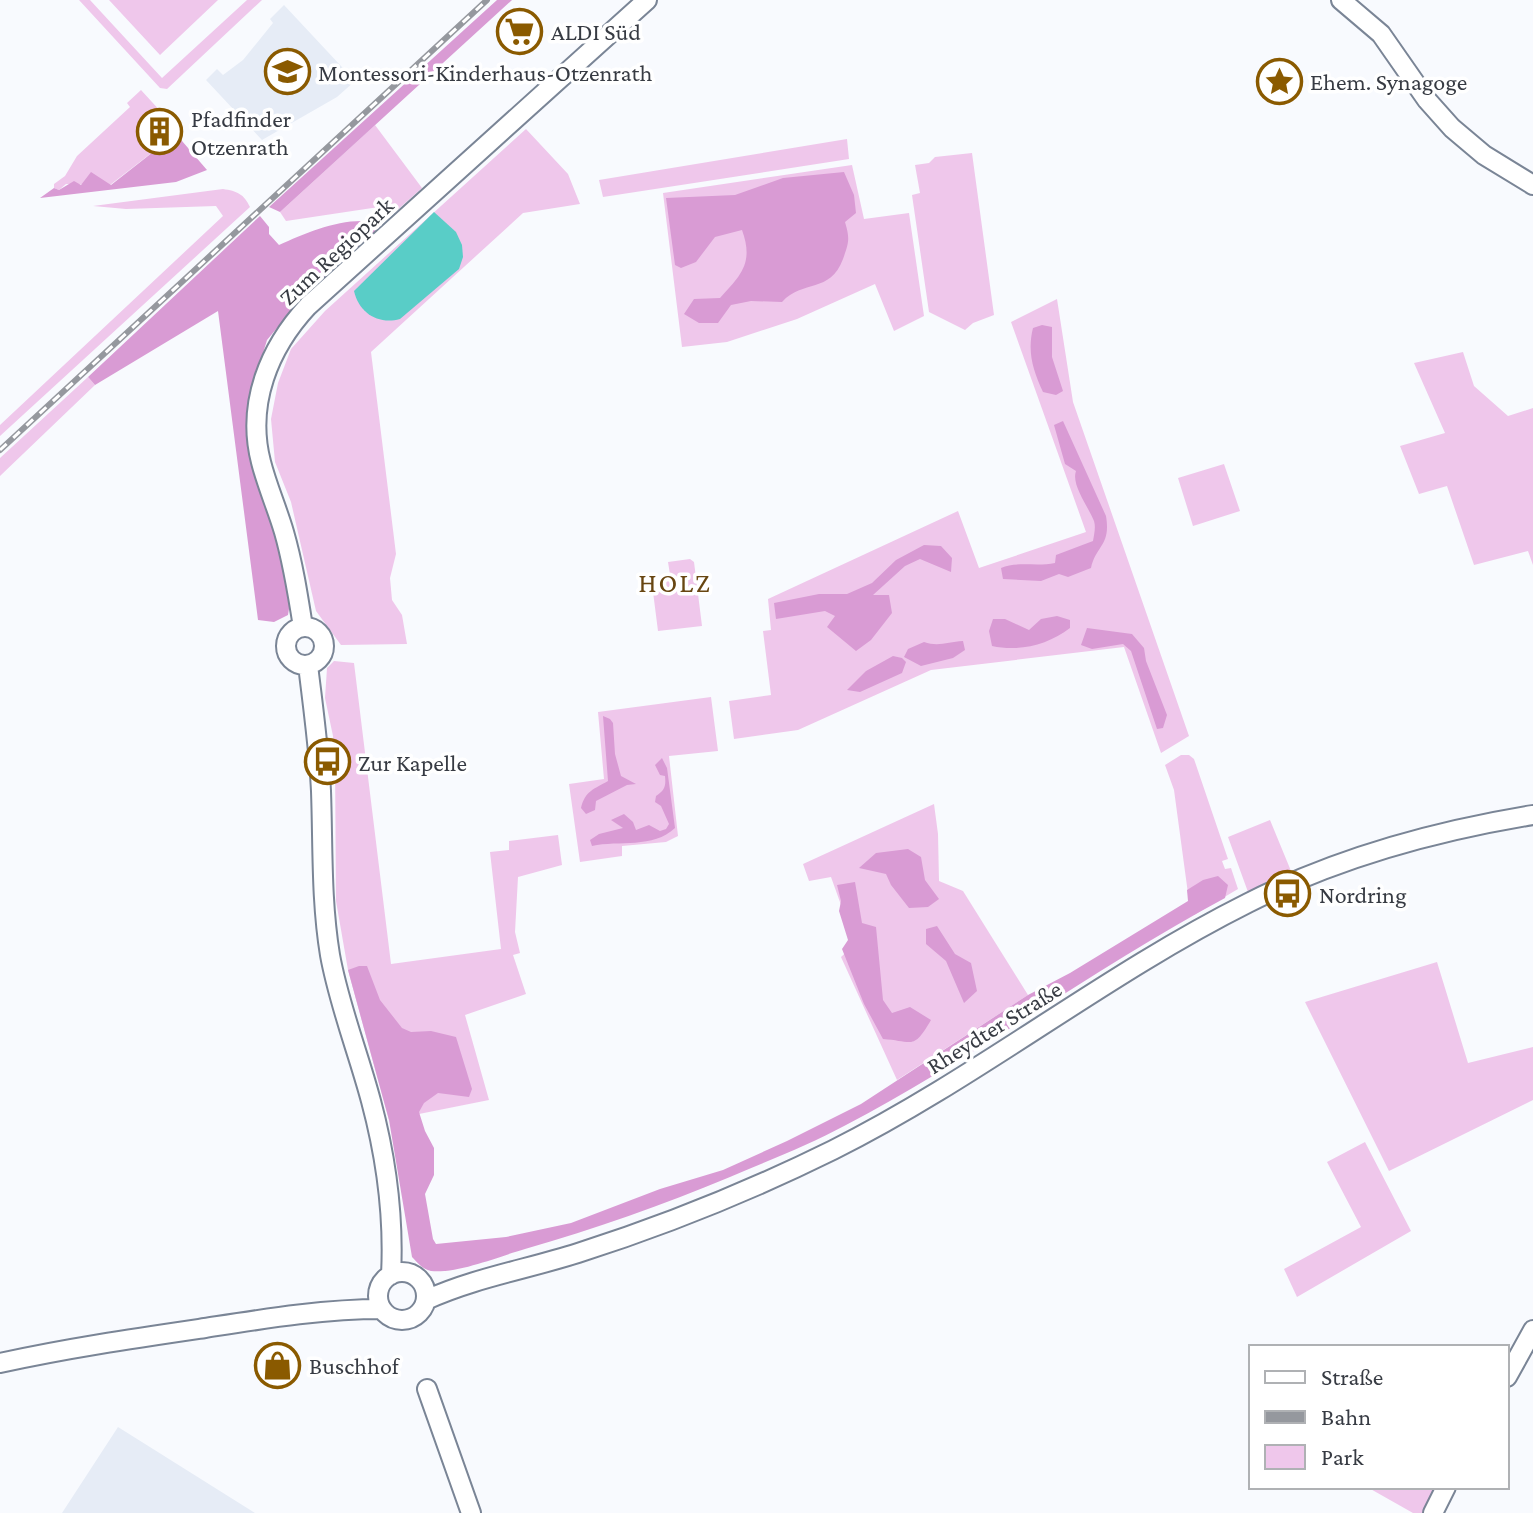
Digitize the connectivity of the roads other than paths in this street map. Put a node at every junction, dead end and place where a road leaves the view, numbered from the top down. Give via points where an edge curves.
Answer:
1 (647, 0) edge
2 (1341, 0) edge
3 (1533, 185) edge
4 (1533, 815) edge
5 (412, 1284) junction
6 (380, 1301) junction
7 (1533, 1330) edge
8 (0, 1363) edge
9 (1509, 1373) edge
10 (427, 1389) dead end
11 (1445, 1489) edge
12 (471, 1513) edge
13 (1433, 1513) edge

1 - 5 street, Zum Regiopark via 308,306 276,348 261,388 257,442 264,473 289,551 303,627 320,635 324,648 308,665 329,943 341,1006 374,1115 402,1261
2 - 3 street via 1377,30 1444,120 1484,155
4 - 5 street, Rheydter Straße via 1389,847 1249,902 870,1131 718,1203 479,1281
5 - 6 street via 382,1283
5 - 6 street via 421,1311 409,1319 392,1318
6 - 8 street
7 - 9 street
10 - 12 street
11 - 13 street

